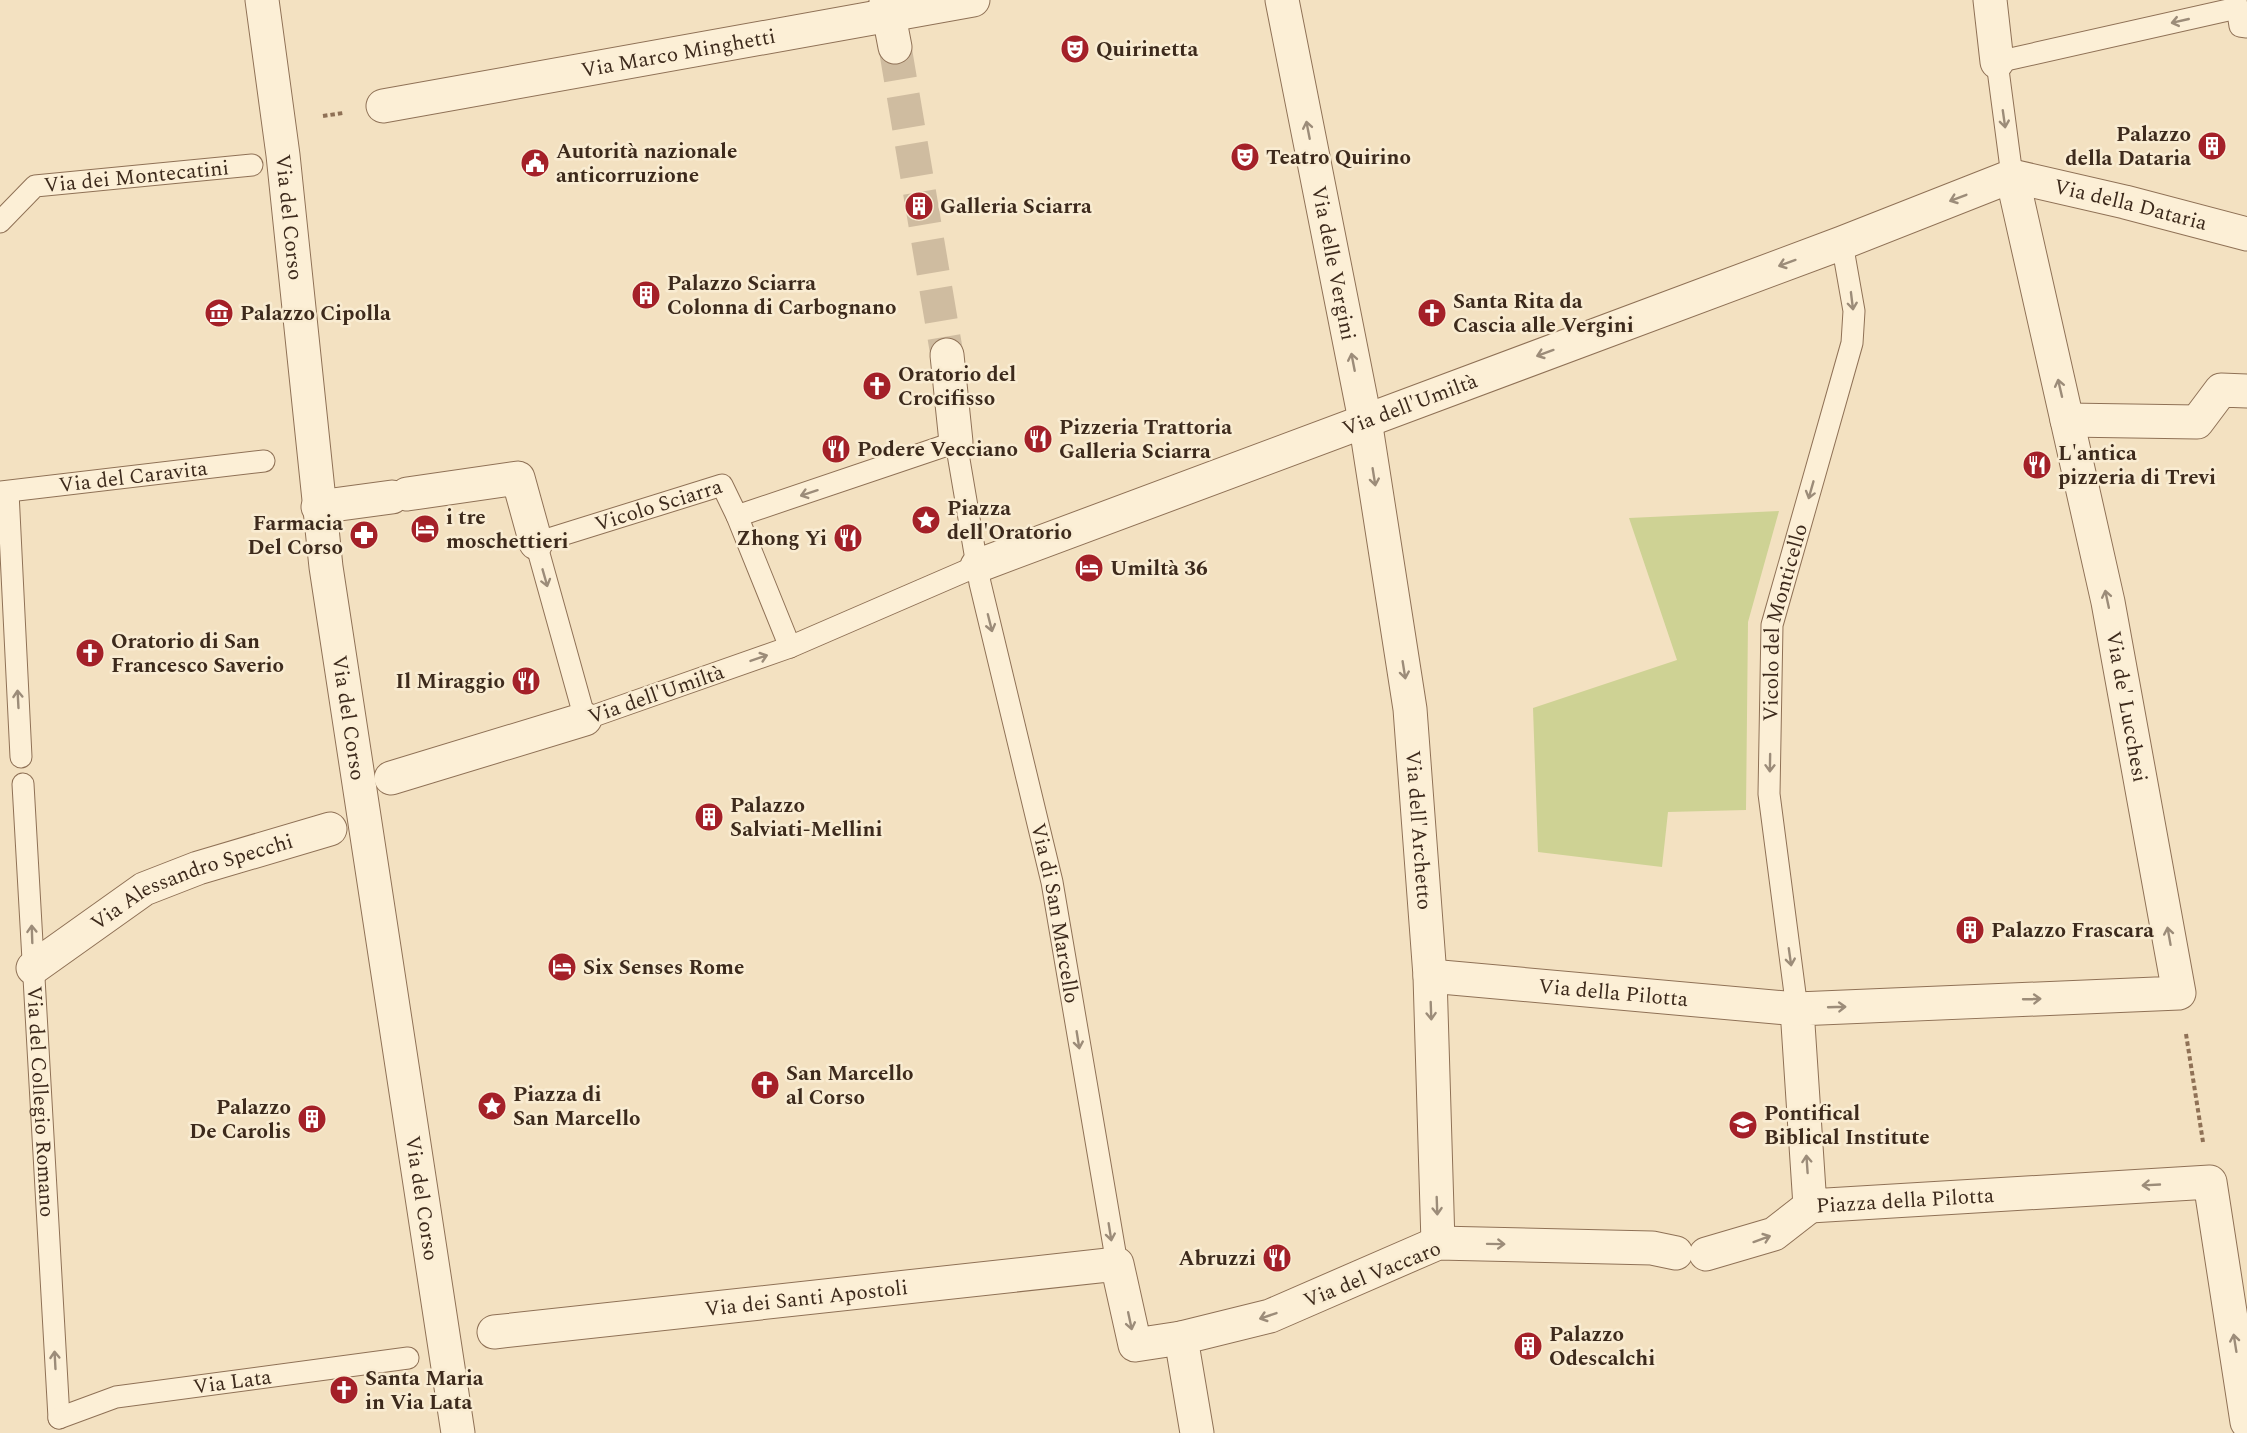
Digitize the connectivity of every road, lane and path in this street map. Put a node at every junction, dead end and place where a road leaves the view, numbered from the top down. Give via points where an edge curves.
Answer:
1 (262, 0) edge
2 (973, 0) edge
3 (1282, 0) edge
4 (1990, 0) edge
5 (888, 7) edge
6 (2240, 15) edge
7 (895, 46) tunnel mouth
8 (1997, 62) junction
9 (383, 106) dead end
10 (252, 165) dead end
11 (2012, 176) junction
12 (0, 222) edge
13 (2247, 234) edge
14 (1842, 243) junction
15 (947, 355) tunnel mouth
16 (2247, 392) edge
17 (1365, 420) junction
18 (2067, 420) junction
19 (956, 442) junction
20 (264, 461) dead end
21 (4, 492) edge
22 (318, 507) junction
23 (737, 516) junction
24 (536, 543) junction
25 (977, 566) junction
26 (790, 647) junction
27 (585, 719) junction
28 (21, 757) dead end
29 (391, 778) dead end
30 (23, 784) dead end
31 (364, 824) junction
32 (330, 830) joint
33 (33, 968) junction
34 (1430, 976) junction
35 (2179, 993) junction
36 (1797, 1009) junction
37 (2210, 1182) junction
38 (1810, 1206) junction
39 (1438, 1243) junction
40 (1117, 1264) junction
41 (494, 1332) dead end
42 (1181, 1338) junction
43 (408, 1358) dead end
44 (2247, 1422) edge
45 (55, 1425) edge
46 (458, 1433) edge
47 (1197, 1433) edge

1 - 22 street, Via del Corso via 283,154
2 - 5 street, Via Marco Minghetti
17 -> 3 street, Via delle Vergini
4 - 8 street
5 - 7 street
5 - 9 street, Via Marco Minghetti
6 -> 8 lane
8 -> 11 lane
10 - 12 lane, Via dei Montecatini via 35,186
11 - 13 street, Via della Dataria
11 -> 14 street, Via dell'Umiltà
18 -> 11 street, Via de' Lucchesi
14 -> 17 street, Via dell'Umiltà
14 -> 36 lane, Vicolo del Monticello via 1854,311 1852,343 1772,625 1769,794
15 - 19 street
16 - 18 street via 2221,390 2197,422
17 - 25 street, Via dell'Umiltà
17 -> 34 street, Via dell'Archetto via 1410,709
35 -> 18 street, Via de' Lucchesi via 2108,602
19 -> 23 lane, Vicolo Sciarra
19 - 25 lane
20 - 21 lane, Via del Caravita
28 -> 21 lane
22 - 24 street via 518,478
22 - 31 street, Via del Corso
23 - 24 lane, Vicolo Sciarra via 722,485
23 - 26 lane
24 -> 27 lane
25 - 26 lane, Via dell'Umiltà
25 -> 40 lane, Via di San Marcello via 1052,882
27 -> 26 lane, Via dell'Umiltà
27 - 29 street, Via dell'Umiltà
33 -> 30 lane, Via del Collegio Romano
31 - 32 lane, Via Alessandro Specchi
31 - 46 street, Via del Corso
32 - 33 street, Via Alessandro Specchi via 198,868 144,889
45 -> 33 lane, Via del Collegio Romano
34 - 36 street, Via della Pilotta
34 -> 39 street, Via dell'Archetto
36 -> 35 street
35 - 37 path
38 -> 36 street, Piazza della Pilotta
37 -> 38 street, Piazza della Pilotta
44 -> 37 street
39 -> 38 street, Via del Vaccaro via 1653,1248 1691,1253 1774,1234
39 -> 42 street, Via del Vaccaro via 1270,1316
40 - 41 street, Via dei Santi Apostoli
40 -> 42 street, Via del Vaccaro via 1135,1345
42 - 47 street
43 - 45 lane, Via Lata via 116,1397

